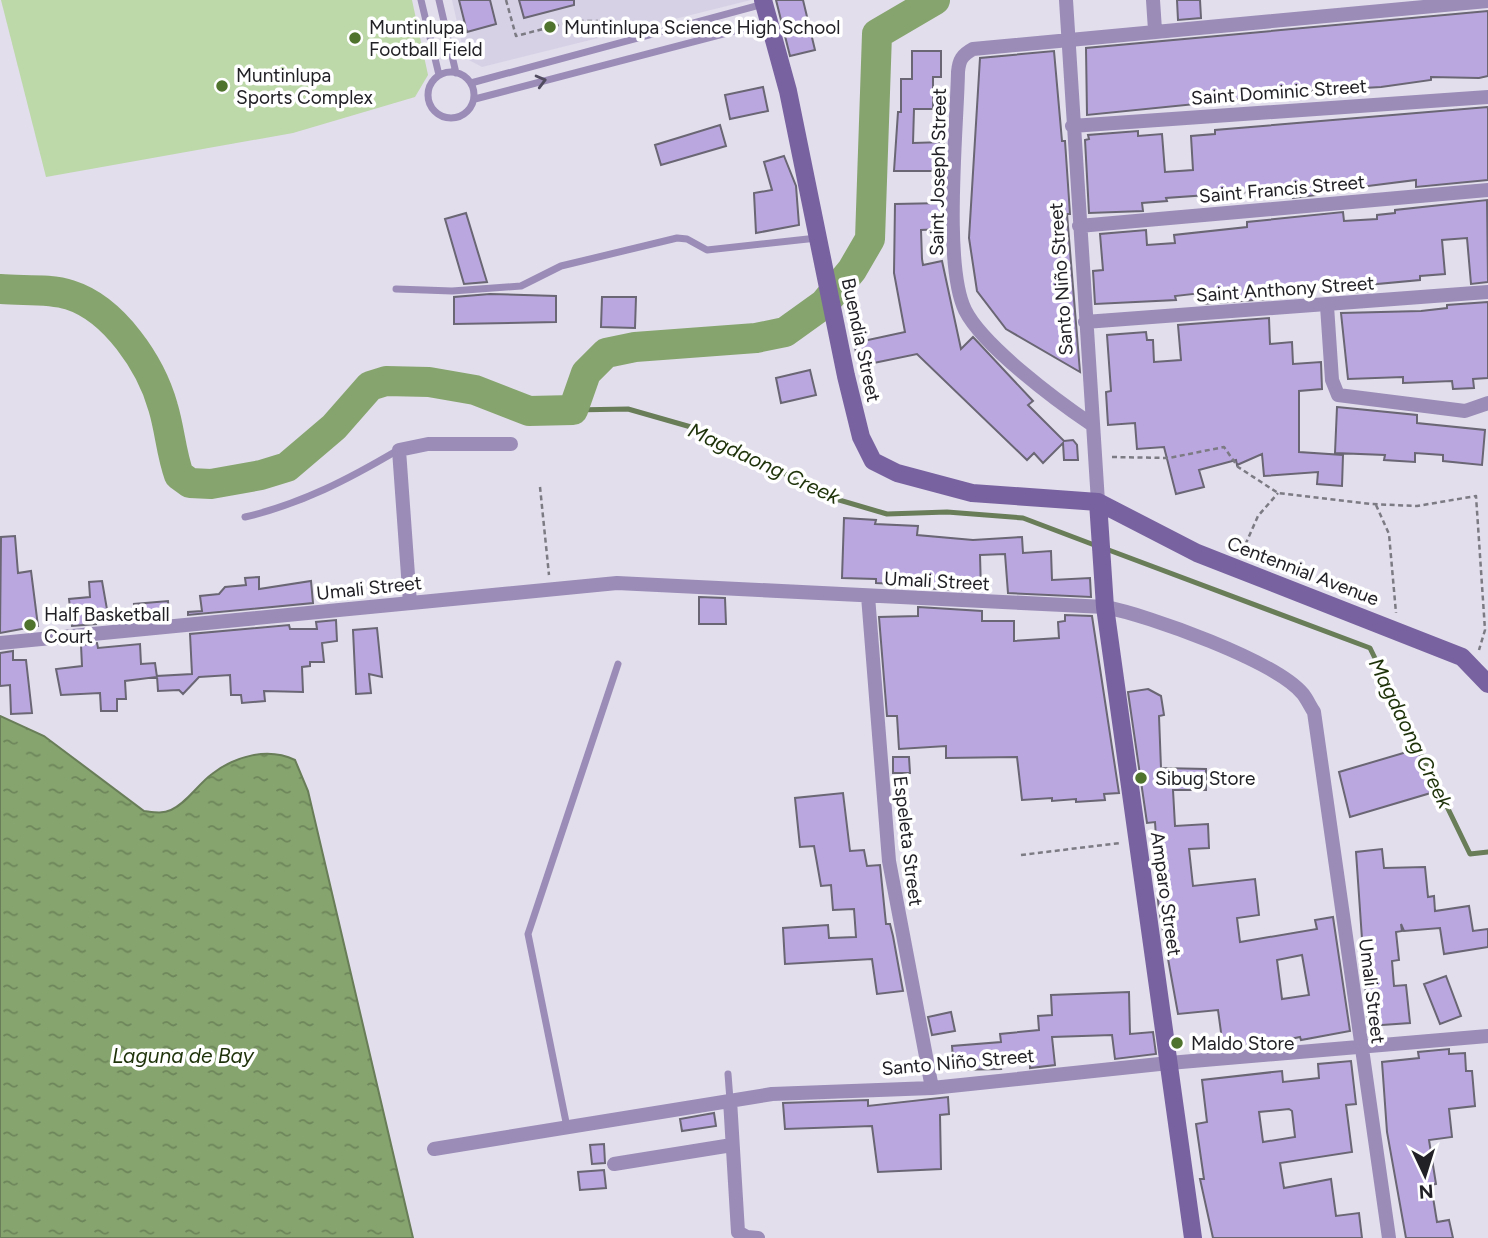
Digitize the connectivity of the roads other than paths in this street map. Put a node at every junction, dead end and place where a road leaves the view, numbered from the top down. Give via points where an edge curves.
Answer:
1 (421, 0) edge
2 (439, 0) edge
3 (1066, 0) edge
4 (1153, 0) edge
5 (1488, 1) edge
6 (764, 2) edge
7 (770, 22) junction
8 (1155, 30) junction
9 (1068, 40) junction
10 (617, 44) junction
11 (565, 59) junction
12 (622, 60) junction
13 (456, 73) junction
14 (566, 74) junction
15 (439, 75) junction
16 (471, 83) junction
17 (1488, 97) edge
18 (475, 99) junction
19 (1072, 126) junction
20 (1488, 190) edge
21 (1079, 226) junction
22 (818, 238) junction
23 (396, 289) dead end
24 (1488, 292) edge
25 (1327, 306) junction
26 (1085, 322) junction
27 (1488, 403) edge
28 (1091, 424) junction
29 (511, 444) dead end
30 (399, 450) junction
31 (1098, 510) junction
32 (245, 517) dead end
33 (1101, 555) joint
34 (867, 596) junction
35 (410, 603) junction
36 (1105, 607) junction
37 (0, 643) edge
38 (618, 664) dead end
39 (1488, 684) edge
40 (1488, 1036) edge
41 (1359, 1047) junction
42 (1169, 1063) junction
43 (727, 1073) dead end
44 (932, 1088) junction
45 (730, 1100) junction
46 (567, 1127) junction
47 (732, 1145) junction
48 (433, 1149) dead end
49 (614, 1164) dead end
50 (737, 1235) edge
51 (758, 1238) edge
52 (1194, 1238) edge
53 (1388, 1238) edge

1 - 15 lane
2 - 13 lane
3 - 9 street, Santo Niño Street
4 - 8 street
5 - 8 street, Saint Joseph Street
6 - 7 street, Buendia Street
6 - 10 lane
7 - 12 lane
7 - 22 street, Buendia Street
8 - 9 street, Saint Joseph Street
9 - 19 street, Santo Niño Street
9 - 28 street, Saint Joseph Street via 973,49 959,61 954,240 958,285 976,327 1044,391
10 - 11 lane
10 - 12 lane
11 - 14 lane
11 - 16 lane
12 - 14 lane
13 - 15 lane
13 - 16 lane
18 -> 14 lane
15 - 18 lane via 428,95 438,115 461,117
16 - 18 lane
17 - 19 street, Saint Dominic Street
19 - 21 street, Santo Niño Street
20 - 21 street, Saint Francis Street
21 - 26 street, Santo Niño Street
22 - 23 lane via 715,250 677,238 561,266 521,286
22 - 31 street, Buendia Street via 861,437 873,461 897,473 972,493
24 - 25 street, Saint Anthony Street
25 - 26 street, Saint Anthony Street
25 - 27 street via 1332,380 1338,395 1465,411
26 - 28 street, Santo Niño Street
28 - 31 street, Santo Niño Street
29 - 30 street via 428,444
30 - 32 lane via 322,492
30 - 35 street
31 - 33 street, Santo Niño Street
31 - 39 street, Centennial Avenue via 1462,657
33 - 36 street, Amparo Street
34 - 35 street, Umali Street via 617,583
34 - 36 street, Umali Street
34 - 44 street, Espeleta Street via 887,849
35 - 37 street, Umali Street
36 - 41 street, Umali Street via 1149,617 1289,681 1314,712
36 - 42 street, Amparo Street
38 - 46 lane via 528,934
40 - 41 street, Santo Niño Street
41 - 42 street, Santo Niño Street
41 - 53 street, Umali Street
42 - 44 street, Santo Niño Street
42 - 52 street, Amparo Street
43 - 45 lane
44 - 45 street, Santo Niño Street
45 - 46 street, Santo Niño Street
45 - 47 street
46 - 48 street, Santo Niño Street
47 - 49 street
47 - 50 street
50 - 51 street

